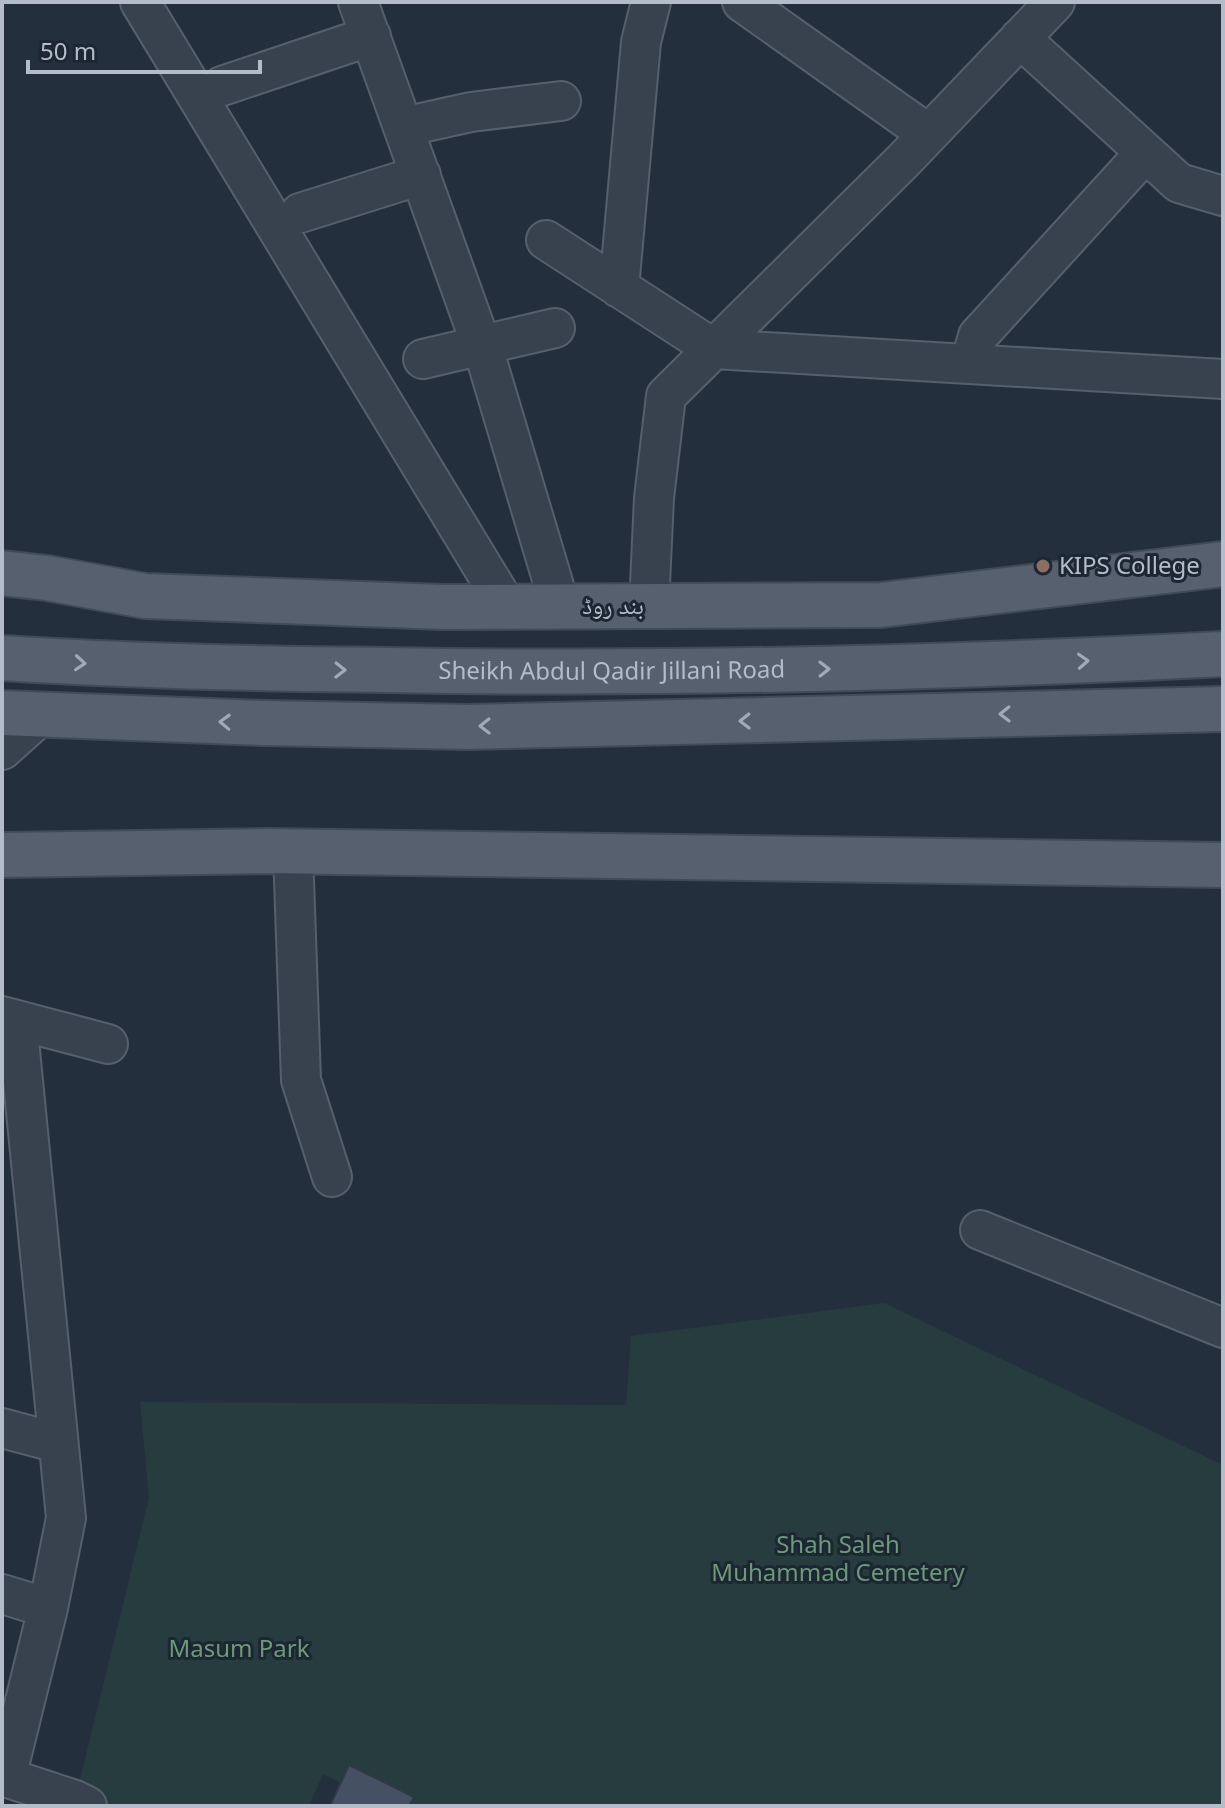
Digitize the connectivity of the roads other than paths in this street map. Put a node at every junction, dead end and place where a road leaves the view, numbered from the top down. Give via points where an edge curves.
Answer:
1 (140, 2) edge
2 (651, 2) edge
3 (742, 2) edge
4 (1031, 16) edge
5 (364, 19) edge
6 (222, 86) dead end
7 (561, 101) dead end
8 (403, 127) junction
9 (928, 134) junction
10 (1145, 153) junction
11 (421, 175) junction
12 (1223, 196) edge
13 (300, 213) dead end
14 (546, 240) dead end
15 (619, 288) junction
16 (555, 328) dead end
17 (482, 345) junction
18 (714, 349) junction
19 (423, 359) dead end
20 (970, 364) junction
21 (1223, 379) edge
22 (1223, 564) edge
23 (2, 573) edge
24 (560, 606) junction
25 (649, 606) junction
26 (507, 607) junction
27 (1223, 654) edge
28 (2, 658) edge
29 (1223, 709) edge
30 (21, 714) edge
31 (2, 750) edge
32 (293, 851) junction
33 (2, 855) edge
34 (1223, 865) edge
35 (9, 1018) edge
36 (108, 1044) dead end
37 (332, 1177) dead end
38 (980, 1230) dead end
39 (1223, 1328) edge
40 (2, 1428) edge
41 (58, 1443) junction
42 (2, 1594) edge
43 (48, 1608) junction
44 (4, 1777) edge
45 (78, 1804) edge

1 - 26 street
2 - 15 street via 641,42
3 - 9 street
4 - 9 street
4 - 10 street
5 - 6 street
5 - 8 street
7 - 8 street
8 - 11 street
9 - 18 street
10 - 12 street via 1179,183
10 - 20 street via 978,336
11 - 13 street
11 - 17 street
14 - 15 street
15 - 18 street
16 - 17 street
17 - 19 street
17 - 24 street
18 - 20 street
18 - 25 street via 666,396
20 - 21 street
22 - 25 main road, بند روڈ via 881,605
23 - 26 main road, بند روڈ via 145,596
24 - 25 main road, بند روڈ
24 - 26 main road, بند روڈ
28 -> 27 main road, Sheikh Abdul Qadir Jillani Road via 134,667 585,673 1018,665
29 -> 30 main road, Sheikh Abdul Qadir Jillani Road via 468,727
30 - 31 street
32 - 33 main road
32 - 34 main road
32 - 37 street via 301,1080
35 - 36 street
35 - 41 street
38 - 39 street
40 - 41 street
41 - 43 street via 66,1518
42 - 43 street
43 - 44 street
44 - 45 street

